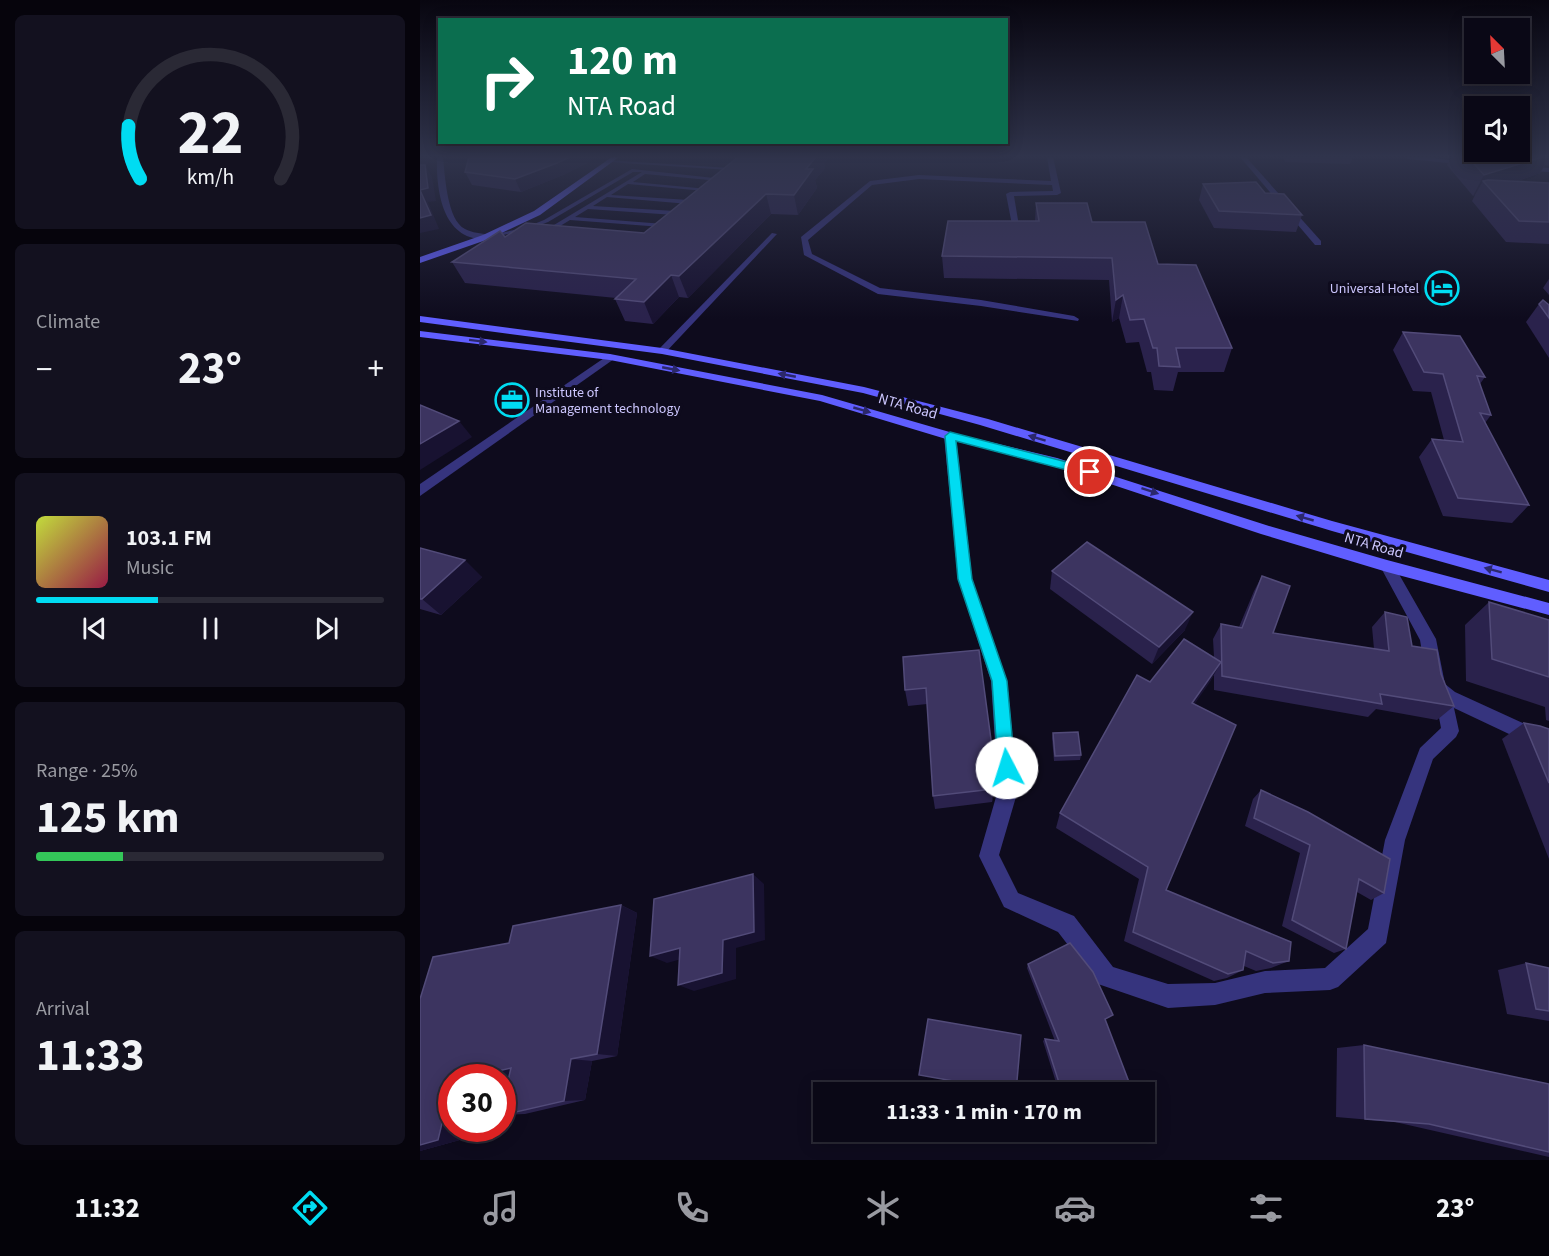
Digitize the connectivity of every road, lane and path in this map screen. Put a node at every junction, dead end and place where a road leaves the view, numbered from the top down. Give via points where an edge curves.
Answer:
1 (450, 211) edge
2 (540, 211) edge
3 (561, 211) edge
4 (580, 211) edge
5 (648, 211) edge
6 (677, 211) edge
7 (837, 211) edge
8 (1013, 211) edge
9 (1290, 211) edge
10 (675, 213) junction
11 (569, 218) junction
12 (662, 225) junction
13 (1017, 230) edge
14 (559, 233) edge
15 (654, 233) edge
16 (774, 234) dead end
17 (486, 237) junction
18 (1318, 243) dead end
19 (420, 260) edge
20 (420, 319) edge
21 (1074, 319) dead end
22 (420, 334) edge
23 (662, 351) junction
24 (610, 357) junction
25 (950, 436) junction
26 (420, 491) edge
27 (1387, 566) junction
28 (1549, 586) edge
29 (1549, 609) edge
30 (1437, 688) junction
31 (1549, 744) edge

1 - 17 street via 460,230
2 - 17 main road
3 - 17 lane via 525,229
4 - 11 lane
5 - 10 lane
6 - 10 lane
7 - 21 street via 804,239 808,255 878,291
8 - 13 street
9 - 18 street
10 - 12 lane
11 - 12 lane
11 - 14 lane via 547,231
12 - 15 lane
16 - 23 lane
17 - 19 main road
20 - 23 main road, NTA Road
22 -> 24 main road, NTA Road
28 -> 23 main road, NTA Road via 864,390
24 -> 25 main road, NTA Road via 822,399
24 - 26 street
25 -> 27 main road, NTA Road via 1053,461
25 - 30 street via 965,579 999,681 1008,790 989,856 1011,900 1066,924 1106,976 1168,996 1215,994 1265,982 1330,979 1378,934 1398,830 1426,753 1450,731
27 - 29 main road, NTA Road
27 - 30 street via 1428,639
30 - 31 street

